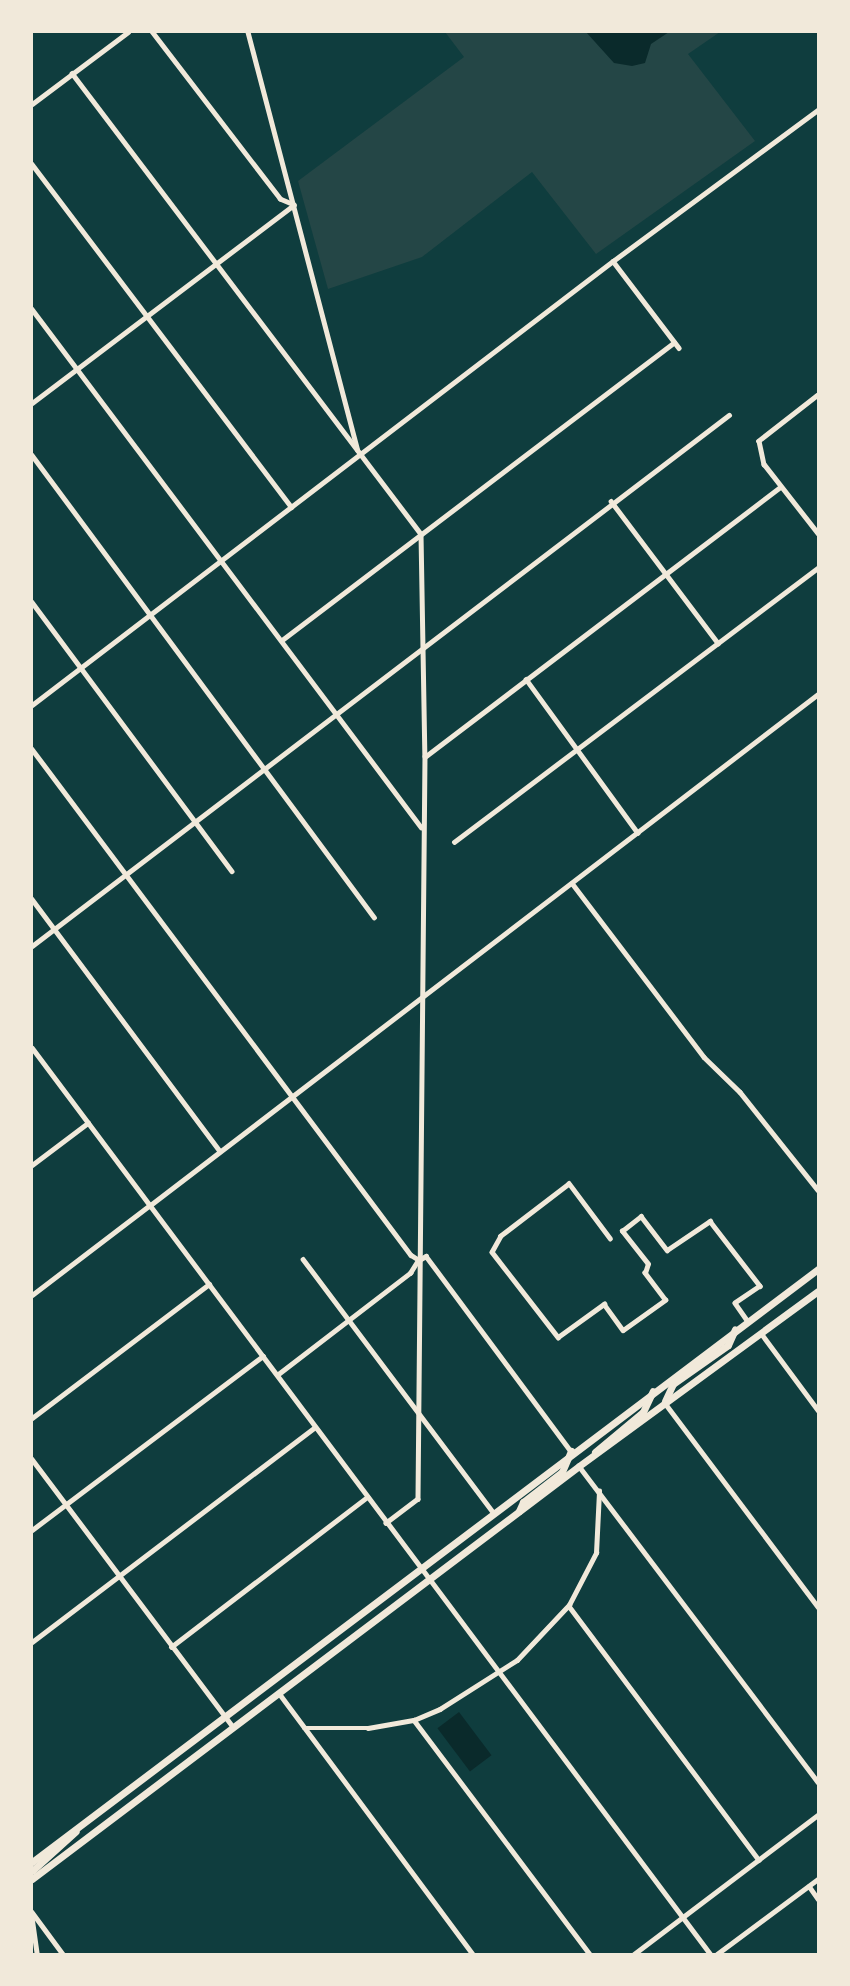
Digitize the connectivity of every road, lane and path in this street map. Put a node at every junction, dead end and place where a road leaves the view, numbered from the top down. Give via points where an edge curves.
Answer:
1 (128, 32) edge
2 (152, 32) edge
3 (248, 32) edge
4 (72, 73) junction
5 (32, 104) edge
6 (818, 110) edge
7 (32, 164) edge
8 (294, 205) junction
9 (613, 261) junction
10 (215, 264) junction
11 (32, 309) edge
12 (145, 316) junction
13 (674, 342) junction
14 (679, 348) dead end
15 (77, 369) junction
16 (818, 396) edge
17 (32, 403) edge
18 (729, 415) dead end
19 (359, 454) junction
20 (32, 455) edge
21 (781, 487) junction
22 (611, 501) junction
23 (291, 507) junction
24 (818, 533) edge
25 (421, 534) junction
26 (223, 561) junction
27 (818, 568) edge
28 (665, 571) junction
29 (32, 602) edge
30 (152, 615) junction
31 (282, 640) junction
32 (718, 643) junction
33 (424, 646) junction
34 (81, 668) junction
35 (526, 679) junction
36 (818, 694) edge
37 (32, 705) edge
38 (337, 714) junction
39 (32, 749) edge
40 (579, 749) junction
41 (425, 756) junction
42 (265, 766) junction
43 (196, 819) junction
44 (422, 828) junction
45 (638, 833) junction
46 (454, 842) dead end
47 (232, 872) dead end
48 (126, 874) junction
49 (572, 883) junction
50 (32, 899) edge
51 (374, 916) dead end
52 (54, 929) junction
53 (32, 946) edge
54 (423, 997) junction
55 (32, 1051) edge
56 (292, 1097) junction
57 (88, 1123) junction
58 (220, 1151) junction
59 (32, 1165) edge
60 (818, 1190) edge
61 (149, 1206) junction
62 (610, 1240) dead end
63 (303, 1259) dead end
64 (419, 1260) junction
65 (818, 1269) edge
66 (209, 1284) junction
67 (818, 1292) edge
68 (32, 1295) edge
69 (747, 1320) junction
70 (348, 1321) junction
71 (736, 1329) junction
72 (761, 1333) junction
73 (263, 1356) junction
74 (277, 1375) junction
75 (654, 1389) junction
76 (664, 1402) junction
77 (818, 1410) edge
78 (421, 1416) junction
79 (32, 1418) edge
80 (315, 1427) junction
81 (571, 1451) junction
82 (593, 1455) junction
83 (32, 1459) edge
84 (579, 1465) junction
85 (598, 1490) junction
86 (367, 1497) junction
87 (65, 1504) junction
88 (493, 1512) junction
89 (519, 1512) junction
90 (386, 1523) junction
91 (32, 1530) edge
92 (420, 1568) junction
93 (118, 1575) junction
94 (429, 1580) junction
95 (569, 1605) junction
96 (818, 1607) edge
97 (32, 1642) edge
98 (171, 1647) junction
99 (498, 1672) junction
100 (279, 1693) junction
101 (223, 1715) junction
102 (414, 1720) junction
103 (233, 1727) junction
104 (304, 1728) junction
105 (818, 1782) edge
106 (818, 1815) edge
107 (80, 1825) junction
108 (759, 1860) junction
109 (32, 1862) edge
110 (32, 1871) edge
111 (818, 1879) edge
112 (32, 1880) edge
113 (809, 1886) junction
114 (818, 1899) edge
115 (32, 1915) edge
116 (683, 1917) junction
117 (37, 1955) edge
118 (63, 1955) edge
119 (474, 1955) edge
120 (590, 1955) edge
121 (634, 1955) edge
122 (710, 1955) edge
123 (717, 1955) edge

1 - 4 street
2 - 8 street via 281,199
3 - 8 street
4 - 5 street
4 - 10 street
6 - 9 street
7 - 12 street
8 - 10 street
8 - 19 street
9 - 13 street
9 - 19 street
10 - 12 street
10 - 19 street
11 - 15 street
12 - 15 street
12 - 23 street
13 - 14 street
13 - 25 street
15 - 17 street
15 - 26 street
16 - 21 street via 759,441 764,464
18 - 22 street
19 - 23 street
19 - 25 street
20 - 30 street
21 - 24 street
21 - 28 street
22 - 28 street
22 - 33 street
23 - 26 street
25 - 31 street
25 - 33 street
26 - 30 street
26 - 31 street
27 - 32 street
28 - 32 street
28 - 35 street
29 - 34 street
30 - 34 street
30 - 42 street
31 - 38 street
32 - 40 street
33 - 38 street
33 - 41 street
34 - 37 street
34 - 43 street
35 - 40 street
35 - 41 street
36 - 45 street
38 - 42 street
38 - 44 street
39 - 48 street
40 - 45 street
40 - 46 street
41 - 44 street
42 - 43 street
42 - 51 street
43 - 47 street
43 - 48 street
44 - 54 street
45 - 49 street
48 - 52 street
48 - 56 street
49 - 54 street
49 - 60 street via 704,1057 740,1092
50 - 52 street
52 - 53 street
52 - 58 street
54 - 56 street
54 - 64 street
55 - 57 street
56 - 58 street
56 - 64 street
57 - 59 street
57 - 61 street
58 - 61 street
61 - 66 street
61 - 68 street
62 - 69 street via 569,1184 501,1236 492,1252 558,1338 604,1304 623,1330 664,1300 645,1273 648,1264 622,1231 641,1216 667,1250 710,1221 760,1286 735,1303
63 - 70 street
64 - 70 street via 410,1273
64 - 78 street
64 - 81 street via 426,1256
65 - 69 main road
66 - 73 street
66 - 79 street
67 - 72 main road
69 - 71 main road
70 - 74 street
70 - 78 street
71 - 75 main road
71 - 76 main road via 728,1345 673,1384
72 - 76 main road
72 - 77 street
73 - 74 street
73 - 87 street
74 - 80 street
75 - 81 main road
75 - 82 main road via 643,1412 600,1444
76 - 82 main road
76 - 96 street
78 - 88 street
78 - 90 street via 418,1499
80 - 86 street
80 - 93 street
81 - 88 main road
81 - 89 main road via 562,1472 523,1502
82 - 84 main road
83 - 87 street
84 - 85 street
84 - 89 main road
85 - 95 street via 596,1553
85 - 105 street
86 - 90 street
86 - 98 street
87 - 91 street
87 - 93 street
88 - 92 main road
89 - 94 main road
90 - 92 street
92 - 94 street
92 - 101 main road
93 - 97 street
93 - 98 street
94 - 99 street
94 - 100 main road
95 - 99 street via 536,1643
95 - 108 street
98 - 101 street
99 - 102 street
99 - 116 street
100 - 103 main road
100 - 104 street
101 - 103 street
101 - 107 main road
102 - 104 street via 368,1728
102 - 120 street
103 - 112 main road
104 - 119 street
106 - 108 street
107 - 109 main road
107 - 110 main road via 67,1844
108 - 116 street
111 - 113 street
113 - 114 street
113 - 123 street
115 - 117 street
115 - 118 street
116 - 121 street
116 - 122 street

